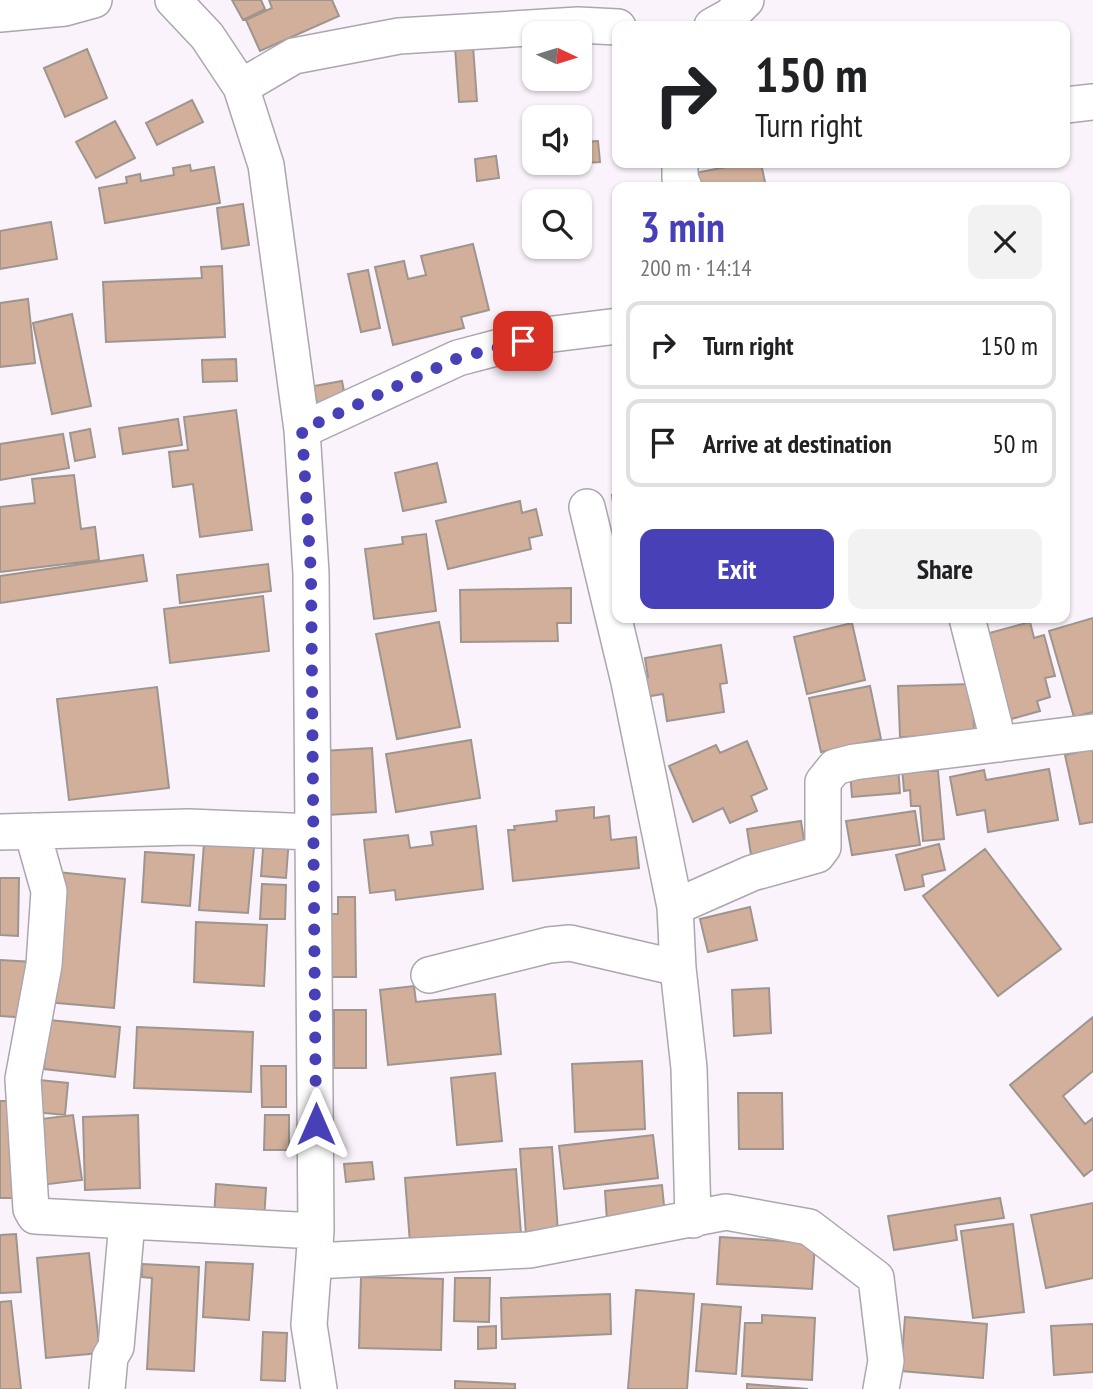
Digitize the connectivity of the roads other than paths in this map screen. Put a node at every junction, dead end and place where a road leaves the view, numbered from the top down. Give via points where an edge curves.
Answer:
1 (94, 0) edge
2 (173, 0) edge
3 (746, 0) edge
4 (0, 13) edge
5 (721, 21) edge
6 (612, 27) edge
7 (241, 87) junction
8 (1093, 102) edge
9 (1070, 105) edge
10 (612, 327) edge
11 (302, 430) junction
12 (587, 507) dead end
13 (612, 611) edge
14 (615, 623) edge
15 (968, 623) edge
16 (1093, 732) edge
17 (999, 744) junction
18 (16, 831) edge
19 (313, 832) junction
20 (675, 907) junction
21 (678, 968) junction
22 (429, 975) dead end
23 (693, 1220) junction
24 (127, 1222) junction
25 (316, 1246) junction
26 (107, 1389) edge
27 (319, 1389) edge
28 (881, 1389) edge

1 - 4 street via 65,8
2 - 7 street via 207,36
3 - 5 street
6 - 7 street via 399,36 294,56
7 - 11 street via 266,165
8 - 9 street
10 - 11 street via 545,335 458,358
11 - 19 street via 311,573
12 - 13 street
14 - 20 street
15 - 17 street
16 - 17 street
17 - 20 street via 835,767 823,782 823,847 817,855 752,873
18 - 19 street via 189,827
18 - 24 street via 49,891 44,965 23,1079 31,1209 35,1216
19 - 25 street
20 - 21 street
21 - 22 street via 570,943
21 - 23 street via 689,1068
23 - 25 street via 529,1250
23 - 28 street via 726,1212 808,1227 876,1278 886,1361
24 - 25 street
24 - 26 street via 117,1347 110,1357
25 - 27 street via 309,1325

